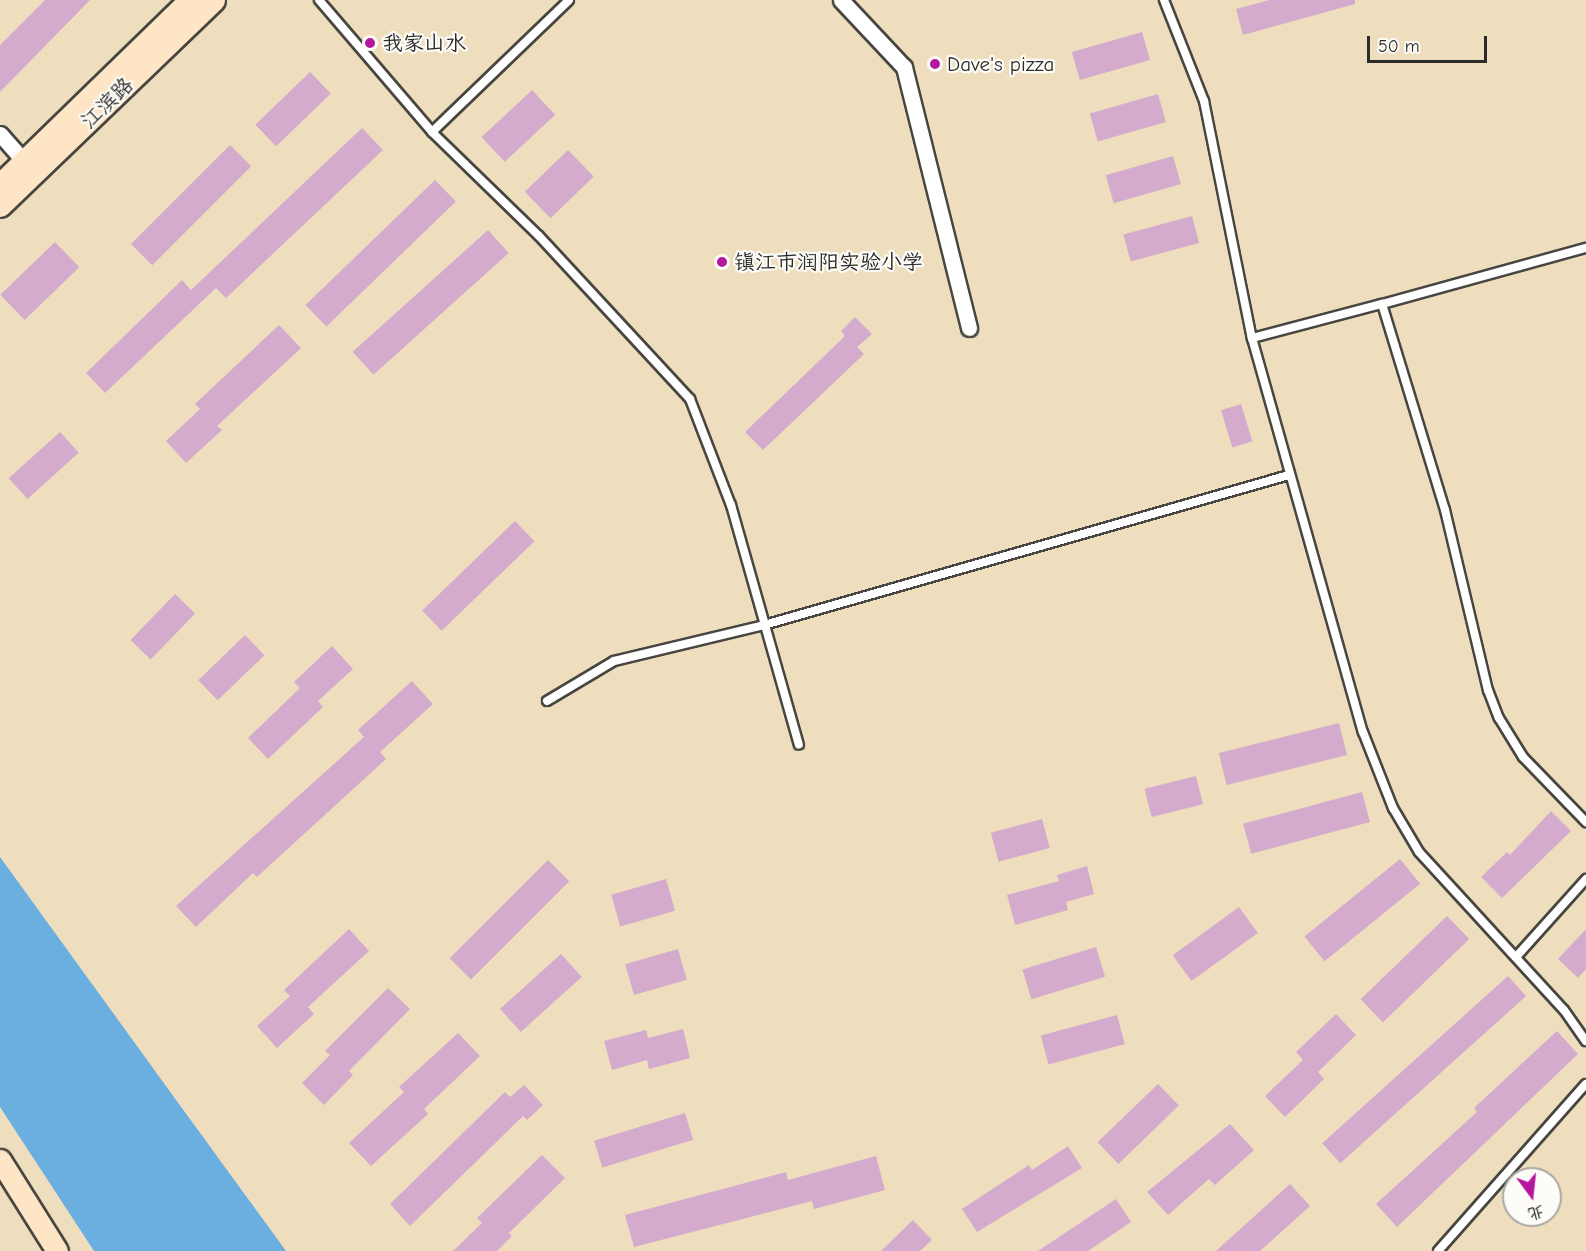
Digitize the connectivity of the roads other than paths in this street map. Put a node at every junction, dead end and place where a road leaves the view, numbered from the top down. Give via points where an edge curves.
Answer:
1 (189, 0) edge
2 (214, 0) edge
3 (319, 0) edge
4 (570, 0) edge
5 (841, 0) edge
6 (1164, 0) edge
7 (432, 132) junction
8 (0, 134) edge
9 (29, 167) junction
10 (0, 184) edge
11 (0, 206) edge
12 (1586, 248) edge
13 (1382, 304) junction
14 (969, 328) dead end
15 (1252, 339) junction
16 (1288, 475) junction
17 (764, 625) junction
18 (547, 701) dead end
19 (799, 745) dead end
20 (1586, 822) edge
21 (1586, 879) edge
22 (1516, 957) junction
23 (1586, 1041) edge
24 (1586, 1084) edge
25 (0, 1160) edge
26 (57, 1251) edge
27 (1438, 1251) edge

1 - 9 main road, 江滨路
2 - 9 main road, 江滨路
3 - 7 lane
4 - 7 lane
5 - 14 street via 904,67
6 - 15 lane via 1204,100
7 - 17 lane via 539,236 690,399 731,505
8 - 9 street
9 - 10 main road, 江滨路
9 - 11 main road, 江滨路
12 - 13 lane
13 - 15 lane
13 - 20 lane via 1445,510 1488,690 1499,718 1523,757
15 - 16 lane
16 - 17 lane
16 - 22 lane via 1363,732 1393,808 1419,852
17 - 18 lane via 614,661
17 - 19 lane
21 - 22 lane
22 - 23 lane
24 - 27 lane
25 - 26 main road

